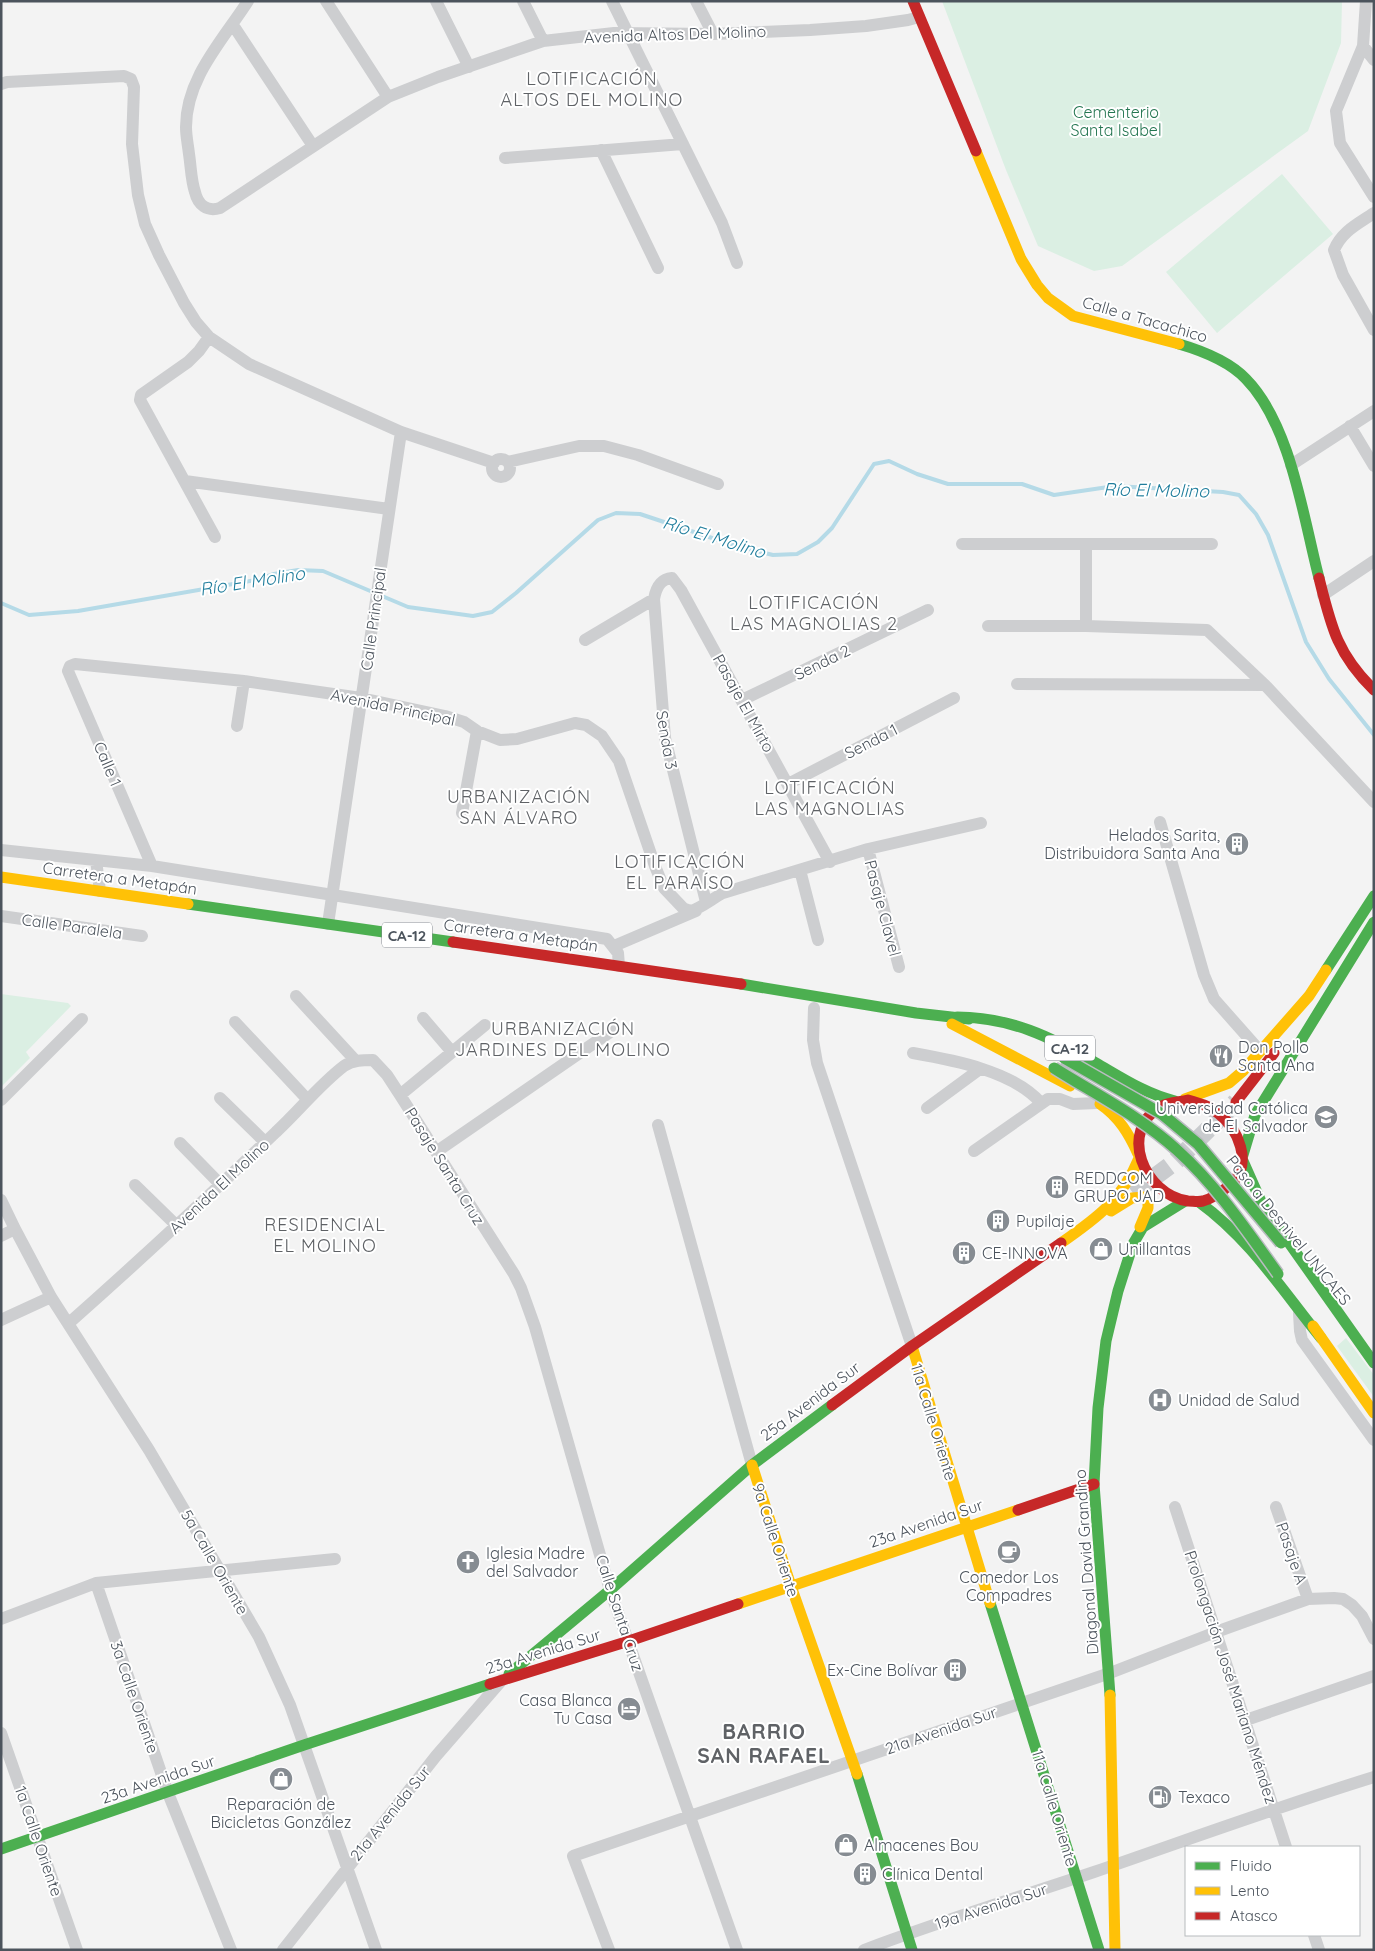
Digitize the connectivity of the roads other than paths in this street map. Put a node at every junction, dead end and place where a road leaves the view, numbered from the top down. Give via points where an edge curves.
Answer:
1 (248, 1) edge
2 (326, 1) edge
3 (436, 1) edge
4 (523, 1) edge
5 (612, 1) edge
6 (696, 1) edge
7 (913, 1) edge
8 (1366, 1) edge
9 (919, 17) junction
10 (233, 25) junction
11 (628, 34) junction
12 (712, 34) junction
13 (543, 41) junction
14 (1362, 46) junction
15 (1374, 60) edge
16 (469, 67) junction
17 (1, 84) edge
18 (388, 97) junction
19 (683, 144) junction
20 (313, 146) junction
21 (601, 150) junction
22 (505, 158) dead end
23 (1374, 196) edge
24 (1374, 213) edge
25 (737, 263) dead end
26 (658, 268) dead end
27 (1374, 330) edge
28 (209, 337) junction
29 (1374, 411) edge
30 (1350, 426) junction
31 (401, 432) junction
32 (1291, 465) junction
33 (1374, 466) edge
34 (185, 480) junction
35 (718, 484) dead end
36 (389, 509) junction
37 (215, 537) dead end
38 (962, 544) dead end
39 (1086, 544) junction
40 (1212, 544) dead end
41 (1374, 561) edge
42 (1323, 594) junction
43 (654, 599) junction
44 (928, 610) dead end
45 (988, 626) dead end
46 (1086, 626) junction
47 (585, 640) dead end
48 (75, 664) joint
49 (244, 681) junction
50 (1017, 684) dead end
51 (1265, 685) junction
52 (1374, 690) edge
53 (361, 698) junction
54 (954, 698) dead end
55 (742, 700) junction
56 (237, 726) dead end
57 (477, 731) junction
58 (788, 784) junction
59 (1374, 802) edge
60 (462, 813) dead end
61 (1160, 822) dead end
62 (981, 823) dead end
63 (1, 850) edge
64 (868, 850) junction
65 (96, 860) junction
66 (830, 862) junction
67 (152, 866) junction
68 (800, 870) junction
69 (1, 877) edge
70 (100, 891) junction
71 (332, 894) junction
72 (1374, 896) edge
73 (706, 902) junction
74 (693, 911) junction
75 (1, 916) edge
76 (1374, 922) edge
77 (328, 924) junction
78 (142, 936) dead end
79 (818, 940) dead end
80 (614, 946) junction
81 (619, 966) junction
82 (899, 967) dead end
83 (296, 996) dead end
84 (1309, 996) junction
85 (813, 1002) junction
86 (916, 1013) joint
87 (423, 1018) dead end
88 (82, 1019) dead end
89 (954, 1020) junction
90 (234, 1022) dead end
91 (485, 1025) dead end
92 (613, 1030) dead end
93 (452, 1052) junction
94 (1260, 1052) junction
95 (913, 1053) dead end
96 (1080, 1054) junction
97 (355, 1060) junction
98 (980, 1069) junction
99 (1065, 1083) junction
100 (400, 1095) junction
101 (220, 1098) dead end
102 (307, 1099) junction
103 (1, 1100) edge
104 (1178, 1101) junction
105 (1041, 1102) junction
106 (1236, 1102) tunnel mouth
107 (1097, 1103) junction
108 (926, 1108) dead end
109 (658, 1125) dead end
110 (265, 1142) junction
111 (180, 1143) dead end
112 (974, 1151) dead end
113 (436, 1152) junction
114 (1139, 1156) junction
115 (1243, 1158) junction
116 (135, 1185) dead end
117 (220, 1185) junction
118 (1133, 1193) tunnel mouth
119 (1, 1200) edge
120 (1185, 1201) junction
121 (1199, 1202) junction
122 (1096, 1219) junction
123 (176, 1225) junction
124 (1084, 1226) junction
125 (15, 1230) junction
126 (1, 1236) edge
127 (1129, 1253) junction
128 (514, 1274) joint
129 (51, 1297) junction
130 (1299, 1313) junction
131 (1, 1320) edge
132 (69, 1323) junction
133 (1321, 1338) junction
134 (912, 1346) junction
135 (1361, 1346) junction
136 (1374, 1363) edge
137 (1374, 1413) edge
138 (1374, 1440) edge
139 (752, 1465) junction
140 (1094, 1484) junction
141 (1175, 1507) dead end
142 (1276, 1507) dead end
143 (966, 1527) junction
144 (335, 1559) dead end
145 (222, 1572) junction
146 (96, 1584) junction
147 (791, 1586) junction
148 (610, 1590) junction
149 (1308, 1599) junction
150 (1, 1619) edge
151 (1216, 1632) junction
152 (1374, 1639) edge
153 (629, 1641) junction
154 (1110, 1673) junction
155 (1374, 1676) edge
156 (502, 1680) junction
157 (1022, 1702) junction
158 (1246, 1720) junction
159 (1, 1733) edge
160 (304, 1746) junction
161 (853, 1760) junction
162 (1374, 1777) edge
163 (168, 1793) junction
164 (1274, 1808) junction
165 (690, 1817) junction
166 (38, 1836) junction
167 (1286, 1846) edge
168 (1, 1849) edge
169 (1114, 1865) junction
170 (346, 1868) junction
171 (1076, 1878) junction
172 (907, 1934) junction
173 (1314, 1936) edge
174 (77, 1950) edge
175 (231, 1950) edge
176 (283, 1950) edge
177 (376, 1950) edge
178 (609, 1950) edge
179 (736, 1950) edge
180 (864, 1950) edge
181 (912, 1950) edge
182 (1099, 1950) edge
183 (1115, 1950) edge
184 (1319, 1950) edge

1 - 10 street
2 - 18 street
3 - 16 street
4 - 13 street
5 - 11 street
6 - 12 street
7 - 9 main road, Calle a Tacachico
8 - 14 street
9 - 12 street, Avenida Altos Del Molino via 866,26
9 - 32 main road, Calle a Tacachico via 1020,259 1037,285 1060,309 1073,316 1197,349 1236,370 1255,390 1269,412
10 - 20 street
10 - 20 street, Avenida Altos Del Molino via 204,66 188,109 186,128 196,198 204,208 220,208
11 - 12 street, Avenida Altos Del Molino
11 - 13 street, Avenida Altos Del Molino
11 - 19 street
13 - 16 street, Avenida Altos Del Molino
14 - 15 street
14 - 23 street via 1336,111 1340,143
16 - 18 street, Avenida Altos Del Molino
17 - 28 street via 124,76 131,80 134,87 132,144 145,224 184,303
18 - 20 street, Avenida Altos Del Molino
19 - 21 street
19 - 25 street via 722,223
21 - 22 street
21 - 26 street
24 - 27 street via 1345,232 1334,250 1343,275
28 - 31 street via 249,364
28 - 34 street via 188,362 140,398
29 - 30 street
30 - 32 street
30 - 33 street
31 - 35 street via 494,462 500,459 508,462 579,446 604,446
31 - 36 street, Calle Principal
32 - 42 main road, Calle a Tacachico
34 - 36 street
34 - 37 street
36 - 53 street, Calle Principal
38 - 39 street
39 - 40 street
39 - 46 street
41 - 42 street
42 - 52 main road, Calle a Tacachico via 1343,655
43 - 47 street
43 - 55 street, Pasaje El Mirto via 660,583 672,578
43 - 73 street, Senda 3 via 664,738
44 - 55 street, Senda 2
45 - 46 street
46 - 51 street via 1207,630
48 - 49 street, Avenida Principal
48 - 67 street, Calle 1 via 68,671
49 - 53 street, Avenida Principal
49 - 56 street
50 - 51 street
51 - 59 street
53 - 57 street, Avenida Principal via 446,716
53 - 71 street, Calle Principal
54 - 58 street, Senda 1
55 - 58 street, Pasaje El Mirto
57 - 60 street
57 - 74 street, Avenida Principal via 506,740 575,724 586,725 602,736 619,761 660,880 670,896 683,908
58 - 66 street, Pasaje El Mirto
61 - 94 street via 1204,975 1214,999
62 - 64 street
63 - 65 street
64 - 66 street
64 - 82 street, Pasaje Clavel
65 - 67 street
65 - 70 street
66 - 68 street
67 - 71 street
68 - 73 street via 723,893
68 - 79 street
69 - 70 main road, Carretera a Metapán / CA-12
70 - 77 main road, Carretera a Metapán / CA-12
71 - 77 street, Calle Principal
71 - 80 street via 607,939
72 - 84 main road
73 - 74 street
74 - 80 street
75 - 78 street, Calle Paralela
76 - 115 main road via 1255,1115
77 - 81 main road, Carretera a Metapán / CA-12
80 - 81 street
81 - 85 main road, Carretera a Metapán / CA-12
83 - 97 street
84 - 94 main road
84 - 106 main road via 1303,1013 1281,1045
85 - 86 main road, Carretera a Metapán / CA-12 via 848,1001
85 - 134 street, 11a Calle Oriente via 817,1063
86 - 89 main road, Paso a Desnivel UNICAES
87 - 93 street
88 - 103 street
89 - 96 main road, CA-12 via 970,1016 1021,1027 1058,1041
89 - 99 main road, CA-12
89 - 133 main road, Paso a Desnivel UNICAES, bridge via 1054,1068 1177,1150 1236,1215
89 - 135 main road, Paso a Desnivel UNICAES, bridge via 1009,1031 1058,1054 1162,1114 1198,1144
90 - 102 street
91 - 93 street
92 - 113 street
93 - 100 street
94 - 104 main road via 1228,1083
95 - 98 street
96 - 99 main road
96 - 104 main road, CA-12 via 1159,1098
97 - 100 street, Pasaje Santa Cruz via 373,1060
97 - 102 street, Avenida El Molino
98 - 105 street via 1026,1088
98 - 108 street
99 - 107 main road, CA-12
100 - 113 street, Pasaje Santa Cruz
101 - 110 street
102 - 110 street, Avenida El Molino
104 - 114 main road via 1156,1110 1144,1121 1138,1138
104 - 115 main road via 1201,1102 1220,1112 1234,1130
105 - 107 street via 1060,1099 1073,1104
105 - 112 street
107 - 114 main road, CA-12 via 1117,1117
109 - 139 street, 9a Calle Oriente
110 - 117 street, Avenida El Molino
111 - 117 street
113 - 128 street, Pasaje Santa Cruz
114 - 120 main road via 1146,1172 1159,1187 1174,1198
114 - 122 main road, 25a Avenida Sur via 1124,1188
115 - 121 main road via 1237,1176 1227,1189
115 - 135 main road via 1263,1206
116 - 123 street
117 - 123 street, Avenida El Molino
118 - 122 main road
119 - 125 street, 5a Calle Oriente
120 - 121 main road
120 - 127 main road, Diagonal David Grandino via 1143,1227
121 - 130 main road via 1219,1215 1249,1246
122 - 124 main road, 25a Avenida Sur
123 - 132 street, Avenida El Molino
124 - 127 main road via 1142,1196 1148,1200 1149,1212
124 - 134 main road, 25a Avenida Sur
125 - 126 street
125 - 129 street, 5a Calle Oriente
127 - 140 main road, Diagonal David Grandino via 1106,1341
128 - 148 street, Calle Santa Cruz via 535,1327
129 - 131 street
129 - 132 street, 5a Calle Oriente
130 - 133 main road
130 - 138 street via 1302,1340
132 - 145 street, 5a Calle Oriente
133 - 137 main road
134 - 139 main road, 25a Avenida Sur
134 - 143 main road, 11a Calle Oriente
135 - 136 main road
139 - 147 main road, 9a Calle Oriente
139 - 148 main road, 25a Avenida Sur
140 - 143 main road, 23a Avenida Sur
140 - 154 main road, Diagonal David Grandino
141 - 151 street, Prolongación José Mariano Méndez
142 - 149 street, Pasaje A
143 - 147 main road, 23a Avenida Sur
143 - 157 main road, 11a Calle Oriente
144 - 145 street
145 - 146 street
145 - 160 street, 5a Calle Oriente via 271,1662
146 - 150 street
146 - 163 street, 3a Calle Oriente
147 - 153 main road, 23a Avenida Sur
147 - 161 main road, 9a Calle Oriente
148 - 153 street, Calle Santa Cruz
148 - 156 main road, 25a Avenida Sur
149 - 151 street, 21a Avenida Sur
149 - 152 street, 21a Avenida Sur via 1343,1599 1352,1604
151 - 154 street, 21a Avenida Sur
151 - 158 street, Prolongación José Mariano Méndez
153 - 156 main road, 23a Avenida Sur
153 - 165 street, Calle Santa Cruz
154 - 157 street, 21a Avenida Sur
154 - 169 main road, Diagonal David Grandino
155 - 158 street
156 - 160 main road, 23a Avenida Sur
156 - 170 street, 21a Avenida Sur
157 - 161 street, 21a Avenida Sur
157 - 171 main road, 11a Calle Oriente
158 - 164 street, Prolongación José Mariano Méndez
159 - 166 street, 1a Calle Oriente
160 - 163 main road, 23a Avenida Sur
160 - 170 street, 5a Calle Oriente
161 - 165 street, 21a Avenida Sur
161 - 172 main road, 9a Calle Oriente
162 - 164 street, 19a Avenida Sur
163 - 166 main road, 23a Avenida Sur
163 - 175 street, 3a Calle Oriente
164 - 167 street, Prolongación José Mariano Méndez
164 - 169 street, 19a Avenida Sur
165 - 178 street, 21a Avenida Sur via 573,1856
165 - 179 street, Calle Santa Cruz
166 - 168 main road, 23a Avenida Sur
166 - 174 street, 1a Calle Oriente
169 - 171 street, 19a Avenida Sur
169 - 183 main road, Diagonal David Grandino
170 - 176 street, 21a Avenida Sur
170 - 177 street, 5a Calle Oriente
171 - 172 street, 19a Avenida Sur
171 - 182 main road, 11a Calle Oriente
172 - 180 street, 19a Avenida Sur
172 - 181 main road, 9a Calle Oriente
173 - 184 street

